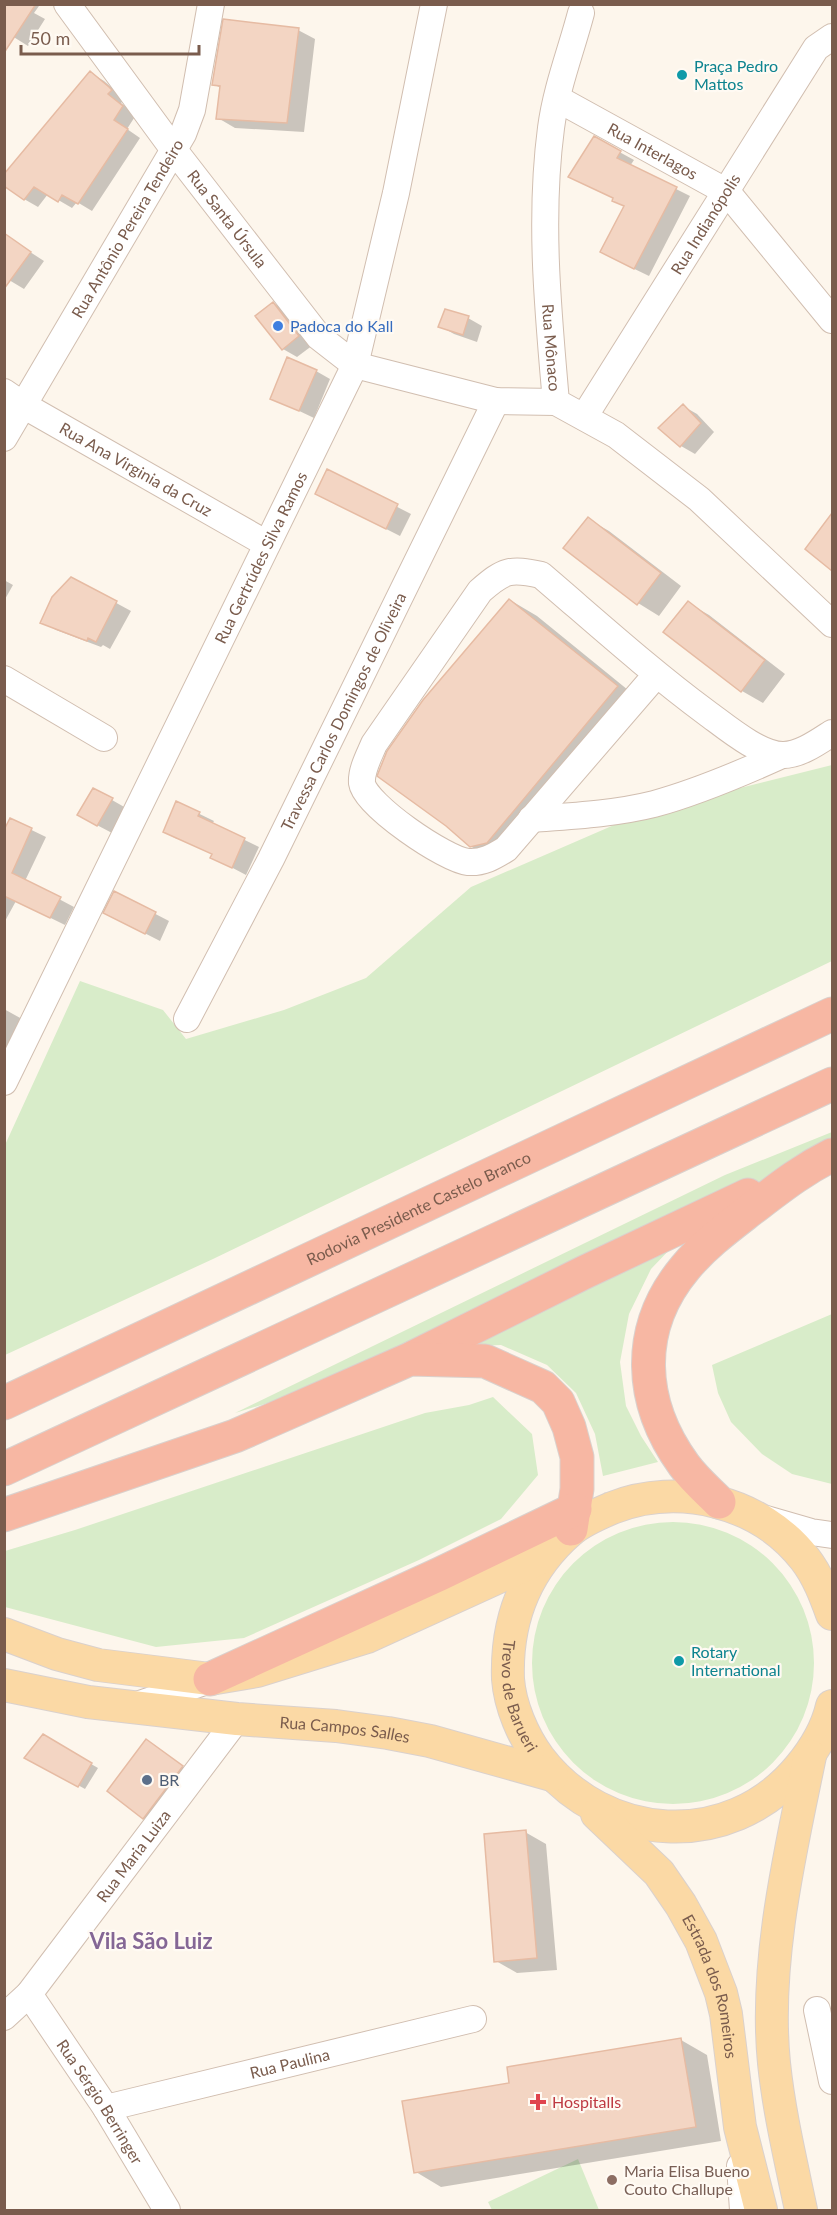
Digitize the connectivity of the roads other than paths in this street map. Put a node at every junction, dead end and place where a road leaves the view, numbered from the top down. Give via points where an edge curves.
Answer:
1 (67, 4) edge
2 (211, 4) edge
3 (434, 4) edge
4 (581, 13) dead end
5 (832, 37) edge
6 (558, 99) junction
7 (174, 150) junction
8 (727, 192) junction
9 (832, 320) edge
10 (355, 365) junction
11 (14, 399) edge
12 (496, 401) junction
13 (556, 402) junction
14 (584, 417) junction
15 (4, 438) edge
16 (267, 544) junction
17 (832, 624) edge
18 (656, 675) junction
19 (4, 679) edge
20 (832, 733) edge
21 (104, 738) dead end
22 (782, 755) junction
23 (531, 819) junction
24 (832, 1014) edge
25 (187, 1019) dead end
26 (4, 1082) edge
27 (832, 1084) edge
28 (819, 1162) edge
29 (410, 1359) junction
30 (4, 1403) edge
31 (4, 1469) edge
32 (719, 1502) junction
33 (4, 1515) edge
34 (753, 1516) junction
35 (573, 1519) junction
36 (832, 1535) edge
37 (545, 1556) junction
38 (832, 1614) edge
39 (4, 1634) edge
40 (210, 1679) junction
41 (4, 1685) edge
42 (133, 1706) junction
43 (832, 1712) edge
44 (237, 1719) junction
45 (810, 1755) junction
46 (552, 1775) junction
47 (583, 1801) junction
48 (29, 1994) junction
49 (817, 2010) dead end
50 (4, 2017) edge
51 (473, 2019) dead end
52 (832, 2080) edge
53 (106, 2108) junction
54 (740, 2127) junction
55 (167, 2211) edge
56 (743, 2211) edge
57 (761, 2211) edge
58 (801, 2211) edge

1 - 7 street, Rua Santa Úrsula
2 - 7 street, Rua Antônio Pereira Tendeiro via 192,110
3 - 10 street, Rua Gertrúdes Silva Ramos via 396,194
4 - 6 street, Rua Mônaco
5 - 8 street, Rua Indianópolis via 816,48
6 - 8 street, Rua Interlagos
6 - 13 street, Rua Mônaco via 551,127 546,185 546,296
7 - 10 street, Rua Santa Úrsula via 319,337
7 - 11 street, Rua Antônio Pereira Tendeiro
8 - 9 street, Rua Interlagos
8 - 14 street, Rua Indianópolis
10 - 12 street
10 - 16 street, Rua Gertrúdes Silva Ramos
11 - 15 street, Rua Antônio Pereira Tendeiro
11 - 16 street, Rua Ana Virginia da Cruz
12 - 13 street
12 - 25 street, Travessa Carlos Domingos de Oliveira via 271,859
13 - 14 street, Rua Mônaco
14 - 17 street, Rua Mônaco via 616,435 699,499
16 - 26 street, Rua Gertrúdes Silva Ramos
18 - 22 street via 729,729 763,750
18 - 23 street
18 - 23 street via 542,575 520,570 499,575 480,591 374,744 363,771 362,786 378,807 431,846 465,862 486,861 506,849
19 - 21 street
20 - 22 street via 804,750
22 - 23 street via 693,792 652,804 591,815
24 - 30 highway, Rodovia Presidente Castelo Branco
27 - 31 highway
28 - 29 highway
28 - 32 highway via 724,1230 684,1269 660,1307 647,1348 649,1388 663,1433 685,1467
29 - 33 highway via 235,1436
29 - 35 highway via 485,1361 543,1387 558,1402 577,1457
32 - 34 main road, Trevo de Barueri
32 - 35 main road, Trevo de Barueri via 659,1496
34 - 36 street
34 - 38 main road, Trevo de Barueri via 781,1535 805,1559
35 - 37 main road, Trevo de Barueri
35 - 40 highway via 440,1574
37 - 40 main road, Rua Campos Salles via 367,1637 257,1671
37 - 46 main road, Trevo de Barueri via 515,1612 508,1647 508,1682 516,1716 531,1748
39 - 40 main road, Rua Campos Salles via 98,1665
40 - 42 street, Rua Campos Salles
41 - 42 main road, Rua Campos Salles via 88,1702
42 - 44 main road, Rua Campos Salles
43 - 45 main road, Trevo de Barueri
44 - 46 main road, Rua Campos Salles via 399,1735
44 - 48 street, Rua Maria Luiza
45 - 47 main road, Trevo de Barueri via 790,1779 765,1799 706,1823 674,1827 642,1824
45 - 58 main road via 786,1876 773,2017 774,2061
46 - 47 main road, Trevo de Barueri
47 - 54 main road, Estrada dos Romeiros via 659,1873 701,1941 726,2014
48 - 50 street, Rua Maria Luiza
48 - 53 street, Rua Sérgio Berringer
49 - 52 street
51 - 53 street, Rua Paulina
53 - 55 street, Rua Sérgio Berringer
54 - 56 street
54 - 57 main road, Estrada dos Romeiros

